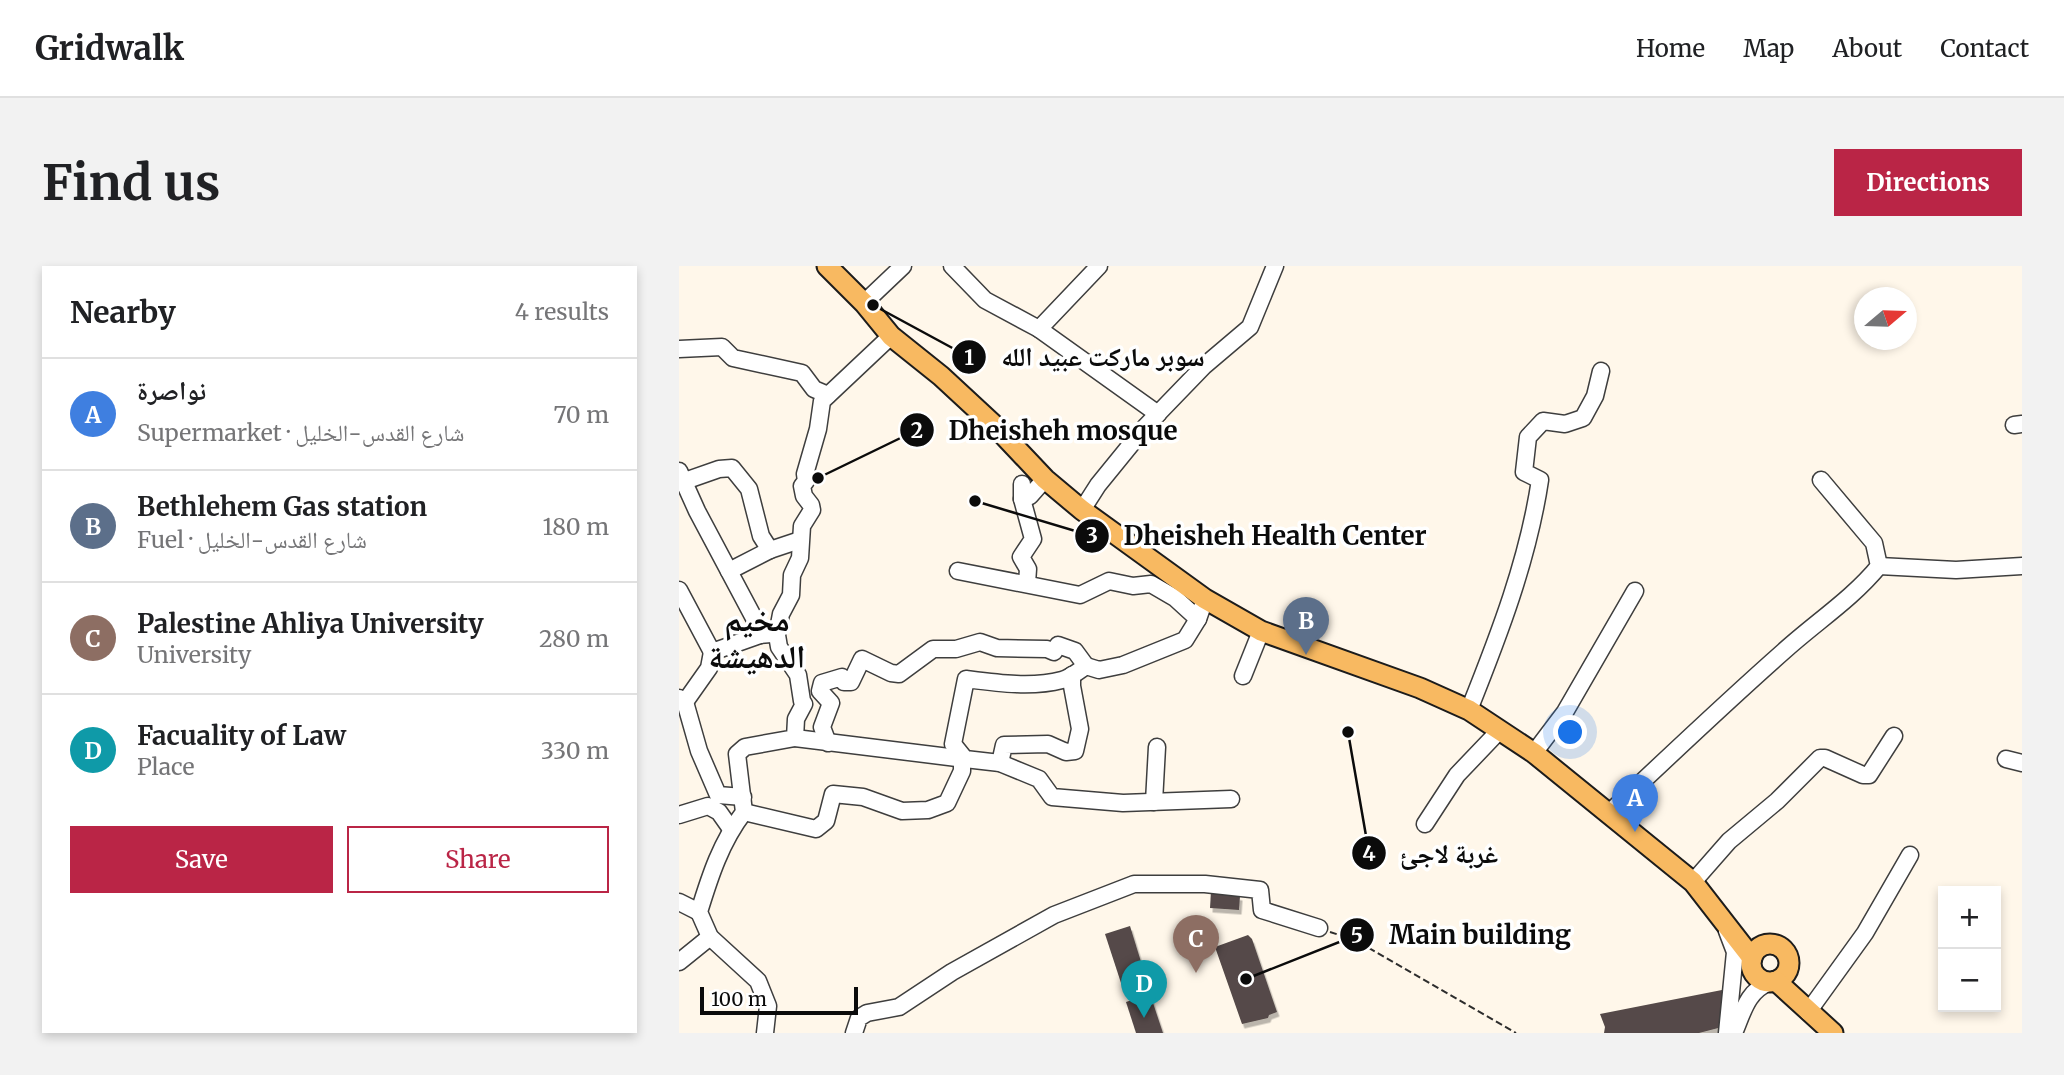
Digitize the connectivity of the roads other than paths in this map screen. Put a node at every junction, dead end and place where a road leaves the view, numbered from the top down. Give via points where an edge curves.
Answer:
1 (827, 266) edge
2 (903, 266) edge
3 (952, 266) edge
4 (1099, 266) edge
5 (1275, 266) edge
6 (864, 303) junction
7 (1039, 329) junction
8 (891, 336) junction
9 (679, 349) edge
10 (1601, 371) dead end
11 (828, 395) junction
12 (1158, 414) junction
13 (681, 479) edge
14 (1045, 479) junction
15 (1821, 480) dead end
16 (1083, 510) junction
17 (800, 540) junction
18 (770, 550) junction
19 (1879, 566) junction
20 (2022, 566) edge
21 (729, 571) junction
22 (958, 571) dead end
23 (1027, 583) junction
24 (679, 590) edge
25 (1635, 591) dead end
26 (1205, 600) junction
27 (1198, 619) junction
28 (1261, 631) junction
29 (760, 635) junction
30 (777, 635) junction
31 (712, 652) junction
32 (1087, 666) junction
33 (1072, 675) junction
34 (1243, 676) dead end
35 (682, 700) edge
36 (1469, 710) junction
37 (685, 727) edge
38 (1499, 731) junction
39 (1894, 736) dead end
40 (795, 738) junction
41 (828, 743) junction
42 (1157, 747) dead end
43 (1534, 753) junction
44 (964, 759) junction
45 (1000, 763) junction
46 (1231, 799) dead end
47 (1154, 802) junction
48 (744, 804) junction
49 (1608, 814) junction
50 (679, 815) edge
51 (1425, 824) dead end
52 (731, 829) junction
53 (1910, 855) dead end
54 (1693, 882) junction
55 (679, 902) edge
56 (699, 912) junction
57 (1725, 926) junction
58 (1319, 928) road end
59 (710, 937) junction
60 (1752, 958) junction
61 (679, 962) edge
62 (1773, 981) junction
63 (1808, 1012) junction
64 (765, 1033) edge
65 (855, 1033) edge
66 (1727, 1033) edge
67 (1734, 1033) edge
68 (1833, 1033) edge

1 - 6 main road
2 - 6 street
3 - 7 street via 985,300
4 - 7 street
5 - 12 street via 1251,327 1204,366
6 - 8 main road
7 - 12 street
8 - 11 street
8 - 14 main road via 968,401
9 - 11 street via 722,347 733,358 802,373 814,389
10 - 36 street via 1583,418 1565,424 1543,421 1528,437 1524,472 1540,480 1535,516 1507,615
11 - 17 street via 822,401 802,486 812,510
12 - 16 street via 1098,485
13 - 18 street via 732,468 749,489 761,536
13 - 21 street
14 - 16 main road
14 - 23 street via 1030,496 1022,492 1033,539 1021,557 1028,569
15 - 19 street via 1874,543
16 - 26 main road
17 - 18 street
17 - 30 street via 800,558
18 - 21 street
19 - 20 street via 1957,570
19 - 49 street via 1863,586 1785,650
21 - 29 street
22 - 23 street
23 - 27 street via 1080,595 1109,581 1151,584
24 - 31 street
25 - 43 street via 1565,712
26 - 27 street
26 - 28 main road
27 - 32 street via 1185,640 1156,653 1099,670
28 - 34 street
28 - 36 main road
29 - 30 street
29 - 31 street
30 - 40 street via 779,647 798,675 804,704 796,719
31 - 35 street via 709,668
32 - 33 street
32 - 41 street via 1075,651 1058,645 1053,652 997,648 981,642 933,649 899,674 862,659 851,682 842,677 822,683 820,691 831,703 822,727
33 - 44 street via 1049,684 966,679 953,744
33 - 45 street via 1080,729 1076,751 1048,744 1004,745
35 - 37 street
36 - 38 main road
37 - 48 street via 718,795
38 - 43 main road
38 - 51 street via 1457,775
39 - 54 street via 1869,775 1820,758 1729,841
40 - 41 street
40 - 48 street via 745,747 737,754
41 - 44 street
42 - 47 street
43 - 49 main road
44 - 45 street
44 - 48 street via 947,803 928,810 902,811 863,797 834,794 826,821 816,828
45 - 47 street via 1039,779 1052,797
46 - 47 street
48 - 52 street
49 - 54 main road
50 - 52 street via 708,806 719,812
52 - 56 street
53 - 63 street via 1865,933
54 - 57 main road
55 - 56 street
56 - 59 street
57 - 60 main road
57 - 66 street via 1735,952
58 - 65 street via 1262,910 1260,890 1134,884 1054,915 951,972 899,1007 867,1013 859,1018
59 - 61 street
59 - 64 street via 758,981 768,1006
60 - 62 main road via 1754,973
60 - 62 main road via 1756,949 1767,944 1783,950 1788,967
62 - 63 main road
62 - 67 street via 1749,998
63 - 68 main road

